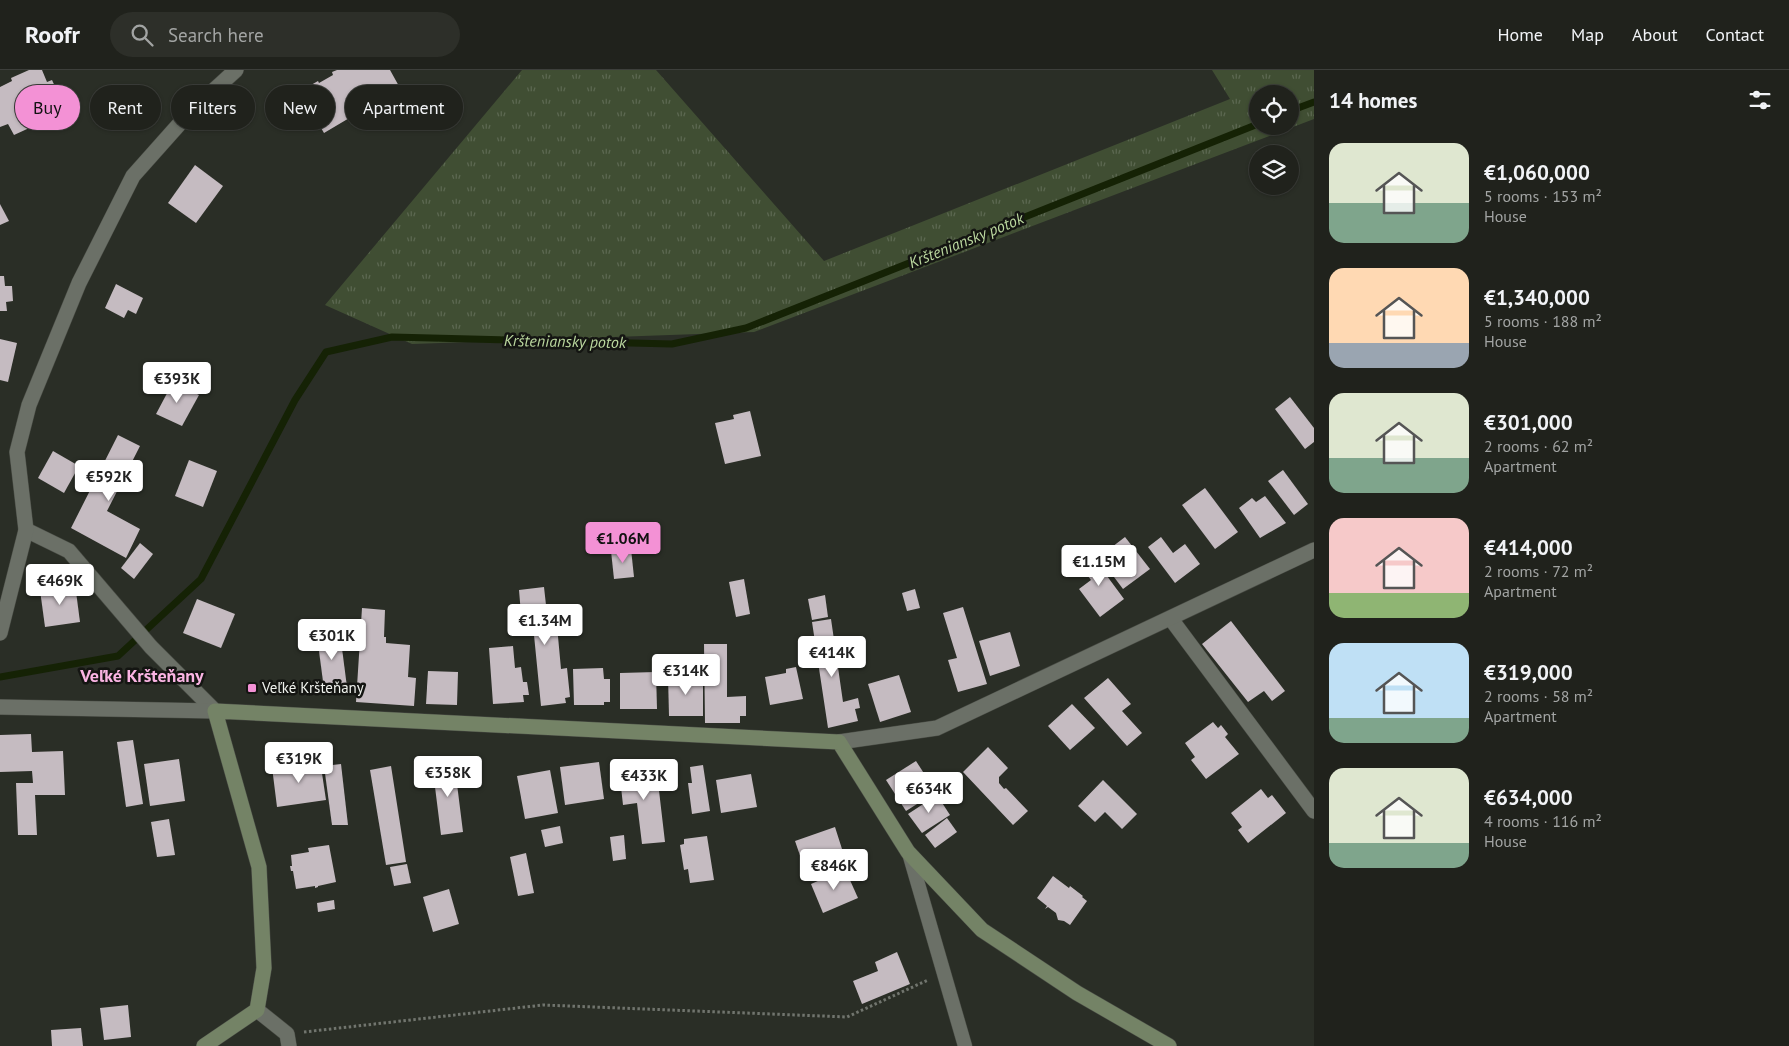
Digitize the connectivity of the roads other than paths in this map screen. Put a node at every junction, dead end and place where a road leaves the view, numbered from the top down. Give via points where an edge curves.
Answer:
1 (236, 70) edge
2 (26, 530) junction
3 (1314, 550) edge
4 (1171, 619) junction
5 (0, 633) edge
6 (0, 708) edge
7 (215, 711) junction
8 (839, 742) junction
9 (1314, 811) edge
10 (908, 852) junction
11 (257, 1010) junction
12 (288, 1040) edge
13 (204, 1046) edge
14 (965, 1046) edge
15 (1169, 1046) edge

1 - 2 street via 190,112 133,176 80,284 29,404 17,452
2 - 5 street
2 - 7 street via 69,551 151,647
3 - 4 street
4 - 8 street via 937,728
4 - 9 street
6 - 7 street
7 - 8 street
7 - 11 street via 259,867 264,968
8 - 10 street
10 - 14 lane
10 - 15 street via 982,930 1077,993
11 - 12 street
11 - 13 street

